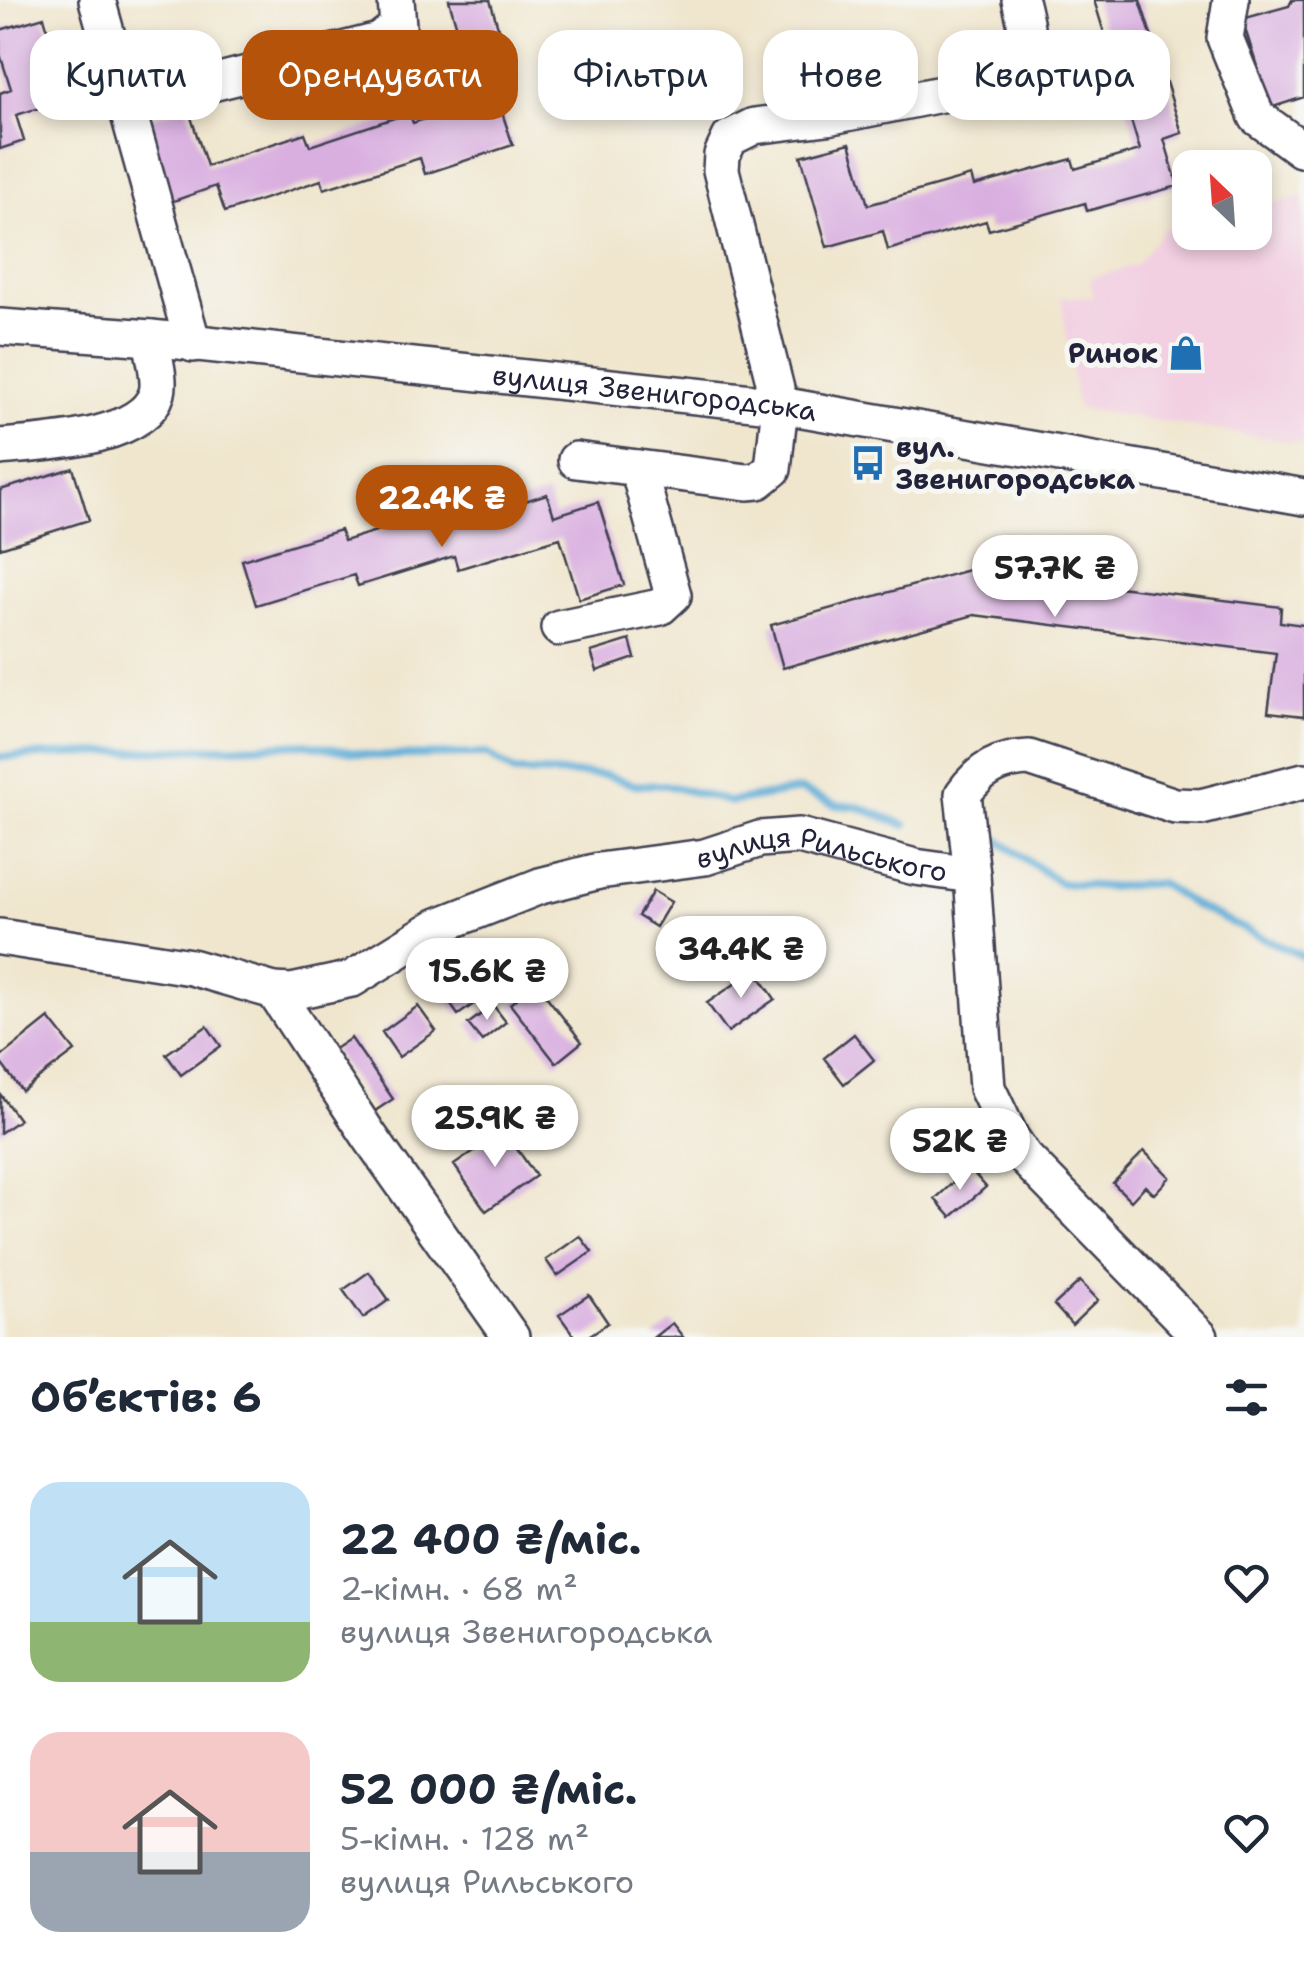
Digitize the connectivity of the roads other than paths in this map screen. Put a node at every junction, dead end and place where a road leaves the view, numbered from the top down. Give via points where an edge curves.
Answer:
1 (97, 0) edge
2 (396, 0) edge
3 (1020, 0) edge
4 (1231, 0) edge
5 (106, 30) edge
6 (222, 80) edge
7 (132, 120) edge
8 (1301, 149) dead end
9 (0, 327) edge
10 (151, 338) junction
11 (192, 344) junction
12 (780, 405) junction
13 (0, 447) edge
14 (576, 460) dead end
15 (638, 468) junction
16 (1304, 496) edge
17 (560, 628) dead end
18 (1304, 781) edge
19 (972, 875) junction
20 (0, 938) edge
21 (274, 991) junction
22 (511, 1337) edge
23 (1200, 1337) edge

1 - 5 street
2 - 6 street via 398,26 379,41
3 - 12 street via 1029,34 1025,57 996,83 754,126 725,146 721,170
4 - 8 street via 1225,38 1257,117
7 - 11 street
9 - 10 street, вулиця Звенигородська
10 - 11 street, вулиця Звенигородська
10 - 13 street via 158,390 148,411 79,440
11 - 12 street, вулиця Звенигородська
12 - 15 street via 774,469 758,481
12 - 16 street, вулиця Звенигородська
14 - 15 street
15 - 17 street via 672,595 660,607
18 - 19 street via 1201,807 1174,806 1029,758 1010,759 974,778 964,794
19 - 21 street, вулиця Рильського via 799,836 760,840 705,857 540,886 438,926 352,978
19 - 23 street, вулиця Рильського via 987,1088 1011,1138
20 - 21 street via 191,967
21 - 22 street

